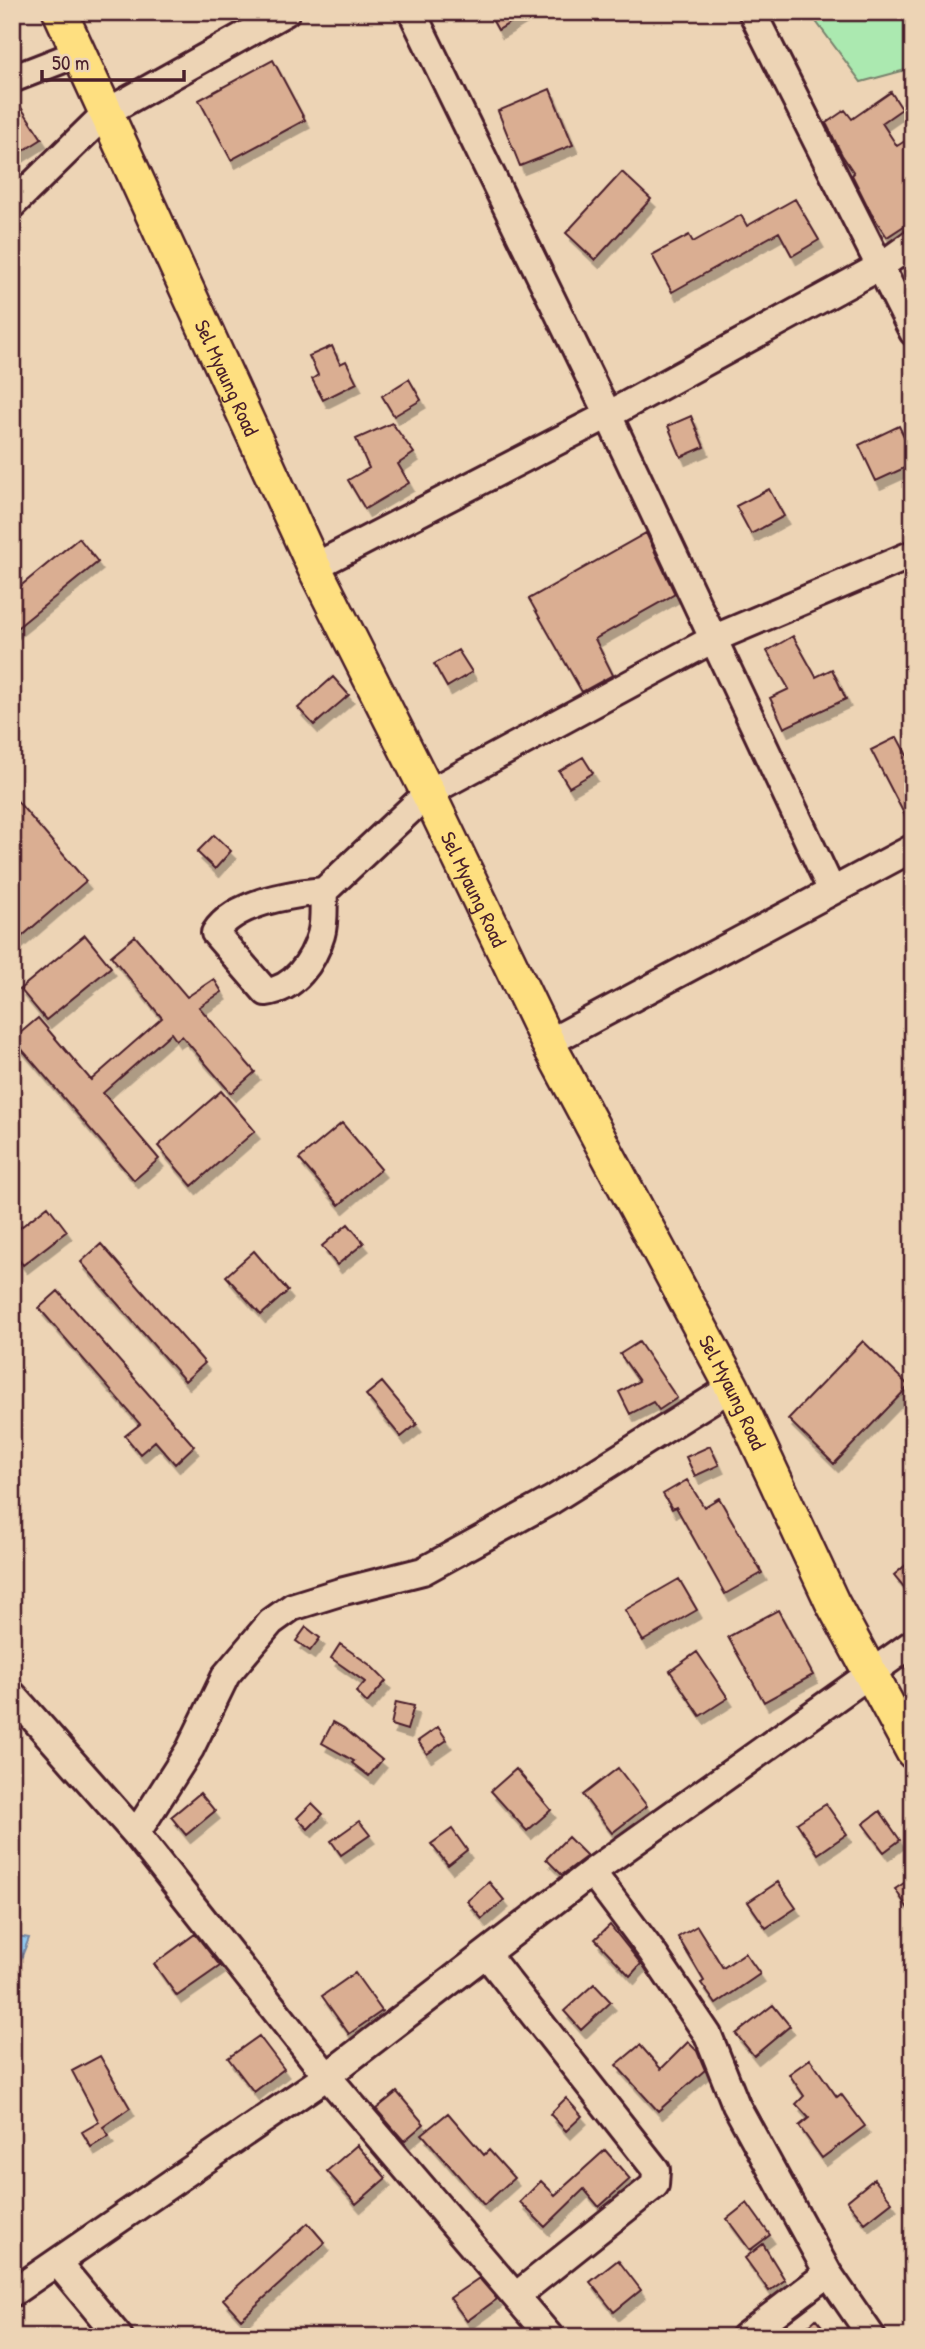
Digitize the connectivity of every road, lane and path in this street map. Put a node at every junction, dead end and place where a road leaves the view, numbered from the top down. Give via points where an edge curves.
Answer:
1 (60, 12) edge
2 (286, 12) edge
3 (412, 12) edge
4 (752, 12) edge
5 (79, 52) junction
6 (12, 79) edge
7 (107, 112) junction
8 (12, 205) edge
9 (913, 243) edge
10 (881, 266) junction
11 (913, 332) edge
12 (608, 415) junction
13 (913, 554) edge
14 (314, 567) junction
15 (715, 638) junction
16 (428, 793) junction
17 (913, 848) edge
18 (324, 891) dead end
19 (832, 891) junction
20 (548, 1043) junction
21 (732, 1387) junction
22 (913, 1643) edge
23 (870, 1672) junction
24 (12, 1694) edge
25 (913, 1752) edge
26 (136, 1834) junction
27 (592, 1872) junction
28 (486, 1954) junction
29 (327, 2076) junction
30 (57, 2262) junction
31 (828, 2273) junction
32 (12, 2293) edge
33 (516, 2296) junction
34 (119, 2337) edge
35 (550, 2337) edge
36 (744, 2337) edge
37 (872, 2337) edge

1 - 5 main road, Sel Myaung Road
2 - 7 street
3 - 12 street
4 - 10 street
5 - 6 street
5 - 7 main road, Sel Myaung Road
7 - 8 street
7 - 14 main road, Sel Myaung Road
9 - 10 street
10 - 11 street
10 - 12 street
12 - 14 street
12 - 15 street
13 - 15 street
14 - 16 main road, Sel Myaung Road
15 - 16 street
15 - 19 street
16 - 18 street
16 - 20 main road, Sel Myaung Road
17 - 19 street
19 - 20 street
20 - 21 main road, Sel Myaung Road
21 - 23 main road, Sel Myaung Road via 832,1602
21 - 26 street via 552,1500 423,1572 292,1607 271,1622 226,1675 190,1749
22 - 23 street
23 - 25 main road, Sel Myaung Road
23 - 27 street
24 - 26 street
26 - 29 street
27 - 28 street
27 - 31 street via 708,2035 736,2105
28 - 29 street
28 - 33 street via 656,2170 655,2185
29 - 30 street
29 - 33 street
30 - 32 street
30 - 34 street
31 - 36 street
31 - 37 street
33 - 35 street

